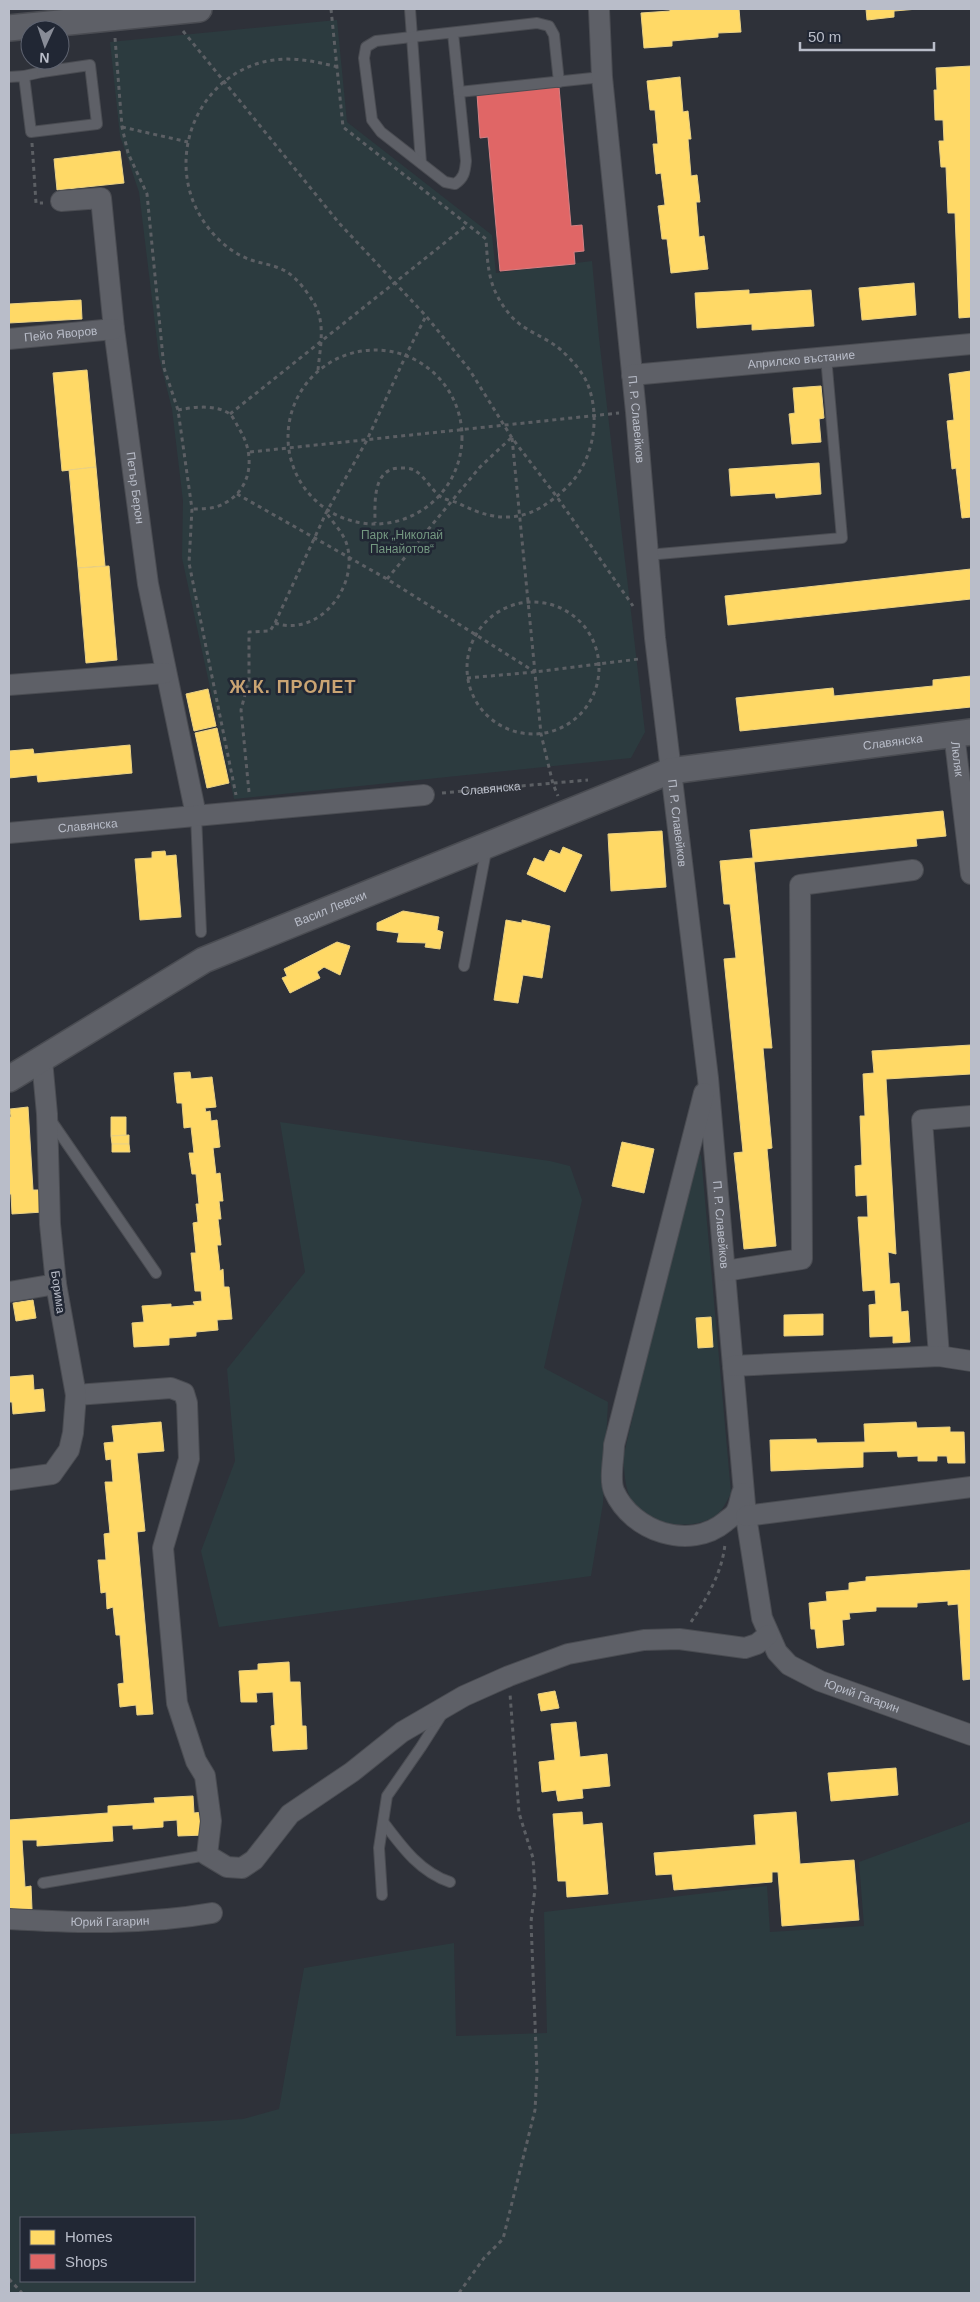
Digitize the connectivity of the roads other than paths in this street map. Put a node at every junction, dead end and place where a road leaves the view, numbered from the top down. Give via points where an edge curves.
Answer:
1 (197, 9) edge
2 (410, 9) edge
3 (598, 9) edge
4 (70, 23) edge
5 (453, 32) junction
6 (412, 38) junction
7 (42, 72) joint
8 (24, 76) junction
9 (9, 77) edge
10 (602, 77) junction
11 (559, 82) junction
12 (459, 92) junction
13 (421, 163) junction
14 (61, 201) road end
15 (114, 328) junction
16 (9, 339) edge
17 (971, 344) edge
18 (826, 358) junction
19 (632, 375) junction
20 (647, 555) junction
21 (165, 673) junction
22 (9, 685) edge
23 (962, 732) edge
24 (670, 771) junction
25 (424, 794) road end
26 (196, 815) junction
27 (9, 833) edge
28 (488, 845) junction
29 (913, 870) dead end
30 (971, 874) edge
31 (201, 932) dead end
32 (464, 966) dead end
33 (42, 1060) junction
34 (708, 1078) junction
35 (9, 1079) edge
36 (47, 1114) junction
37 (971, 1116) edge
38 (725, 1271) junction
39 (156, 1273) dead end
40 (56, 1284) junction
41 (9, 1292) edge
42 (939, 1356) junction
43 (971, 1361) edge
44 (733, 1366) junction
45 (76, 1395) junction
46 (9, 1480) edge
47 (971, 1487) edge
48 (736, 1518) junction
49 (768, 1635) junction
50 (446, 1706) junction
51 (971, 1735) edge
52 (384, 1823) junction
53 (207, 1855) junction
54 (43, 1882) dead end
55 (450, 1882) dead end
56 (382, 1895) dead end
57 (212, 1913) dead end
58 (9, 1919) edge

1 - 4 street
2 - 6 lane
3 - 10 street, П. Р. Славейков
5 - 6 lane
5 - 11 lane via 537,23 550,26 554,35
5 - 12 lane
6 - 13 lane
6 - 13 lane via 376,41 366,47 364,58 372,120 381,132
7 - 8 lane
7 - 8 lane via 90,65 97,124 31,132
8 - 9 lane
10 - 11 lane
10 - 19 street, П. Р. Славейков
11 - 12 lane
12 - 13 lane via 466,161 461,180 455,184 445,182
14 - 15 street, Петър Берон via 101,198
15 - 16 street, Пейо Яворов
15 - 21 street, Петър Берон via 148,584
17 - 18 street, Априлско въстание
18 - 19 street, Априлско въстание
18 - 20 lane via 842,538
19 - 20 street, П. Р. Славейков
20 - 24 street, П. Р. Славейков
21 - 22 street
21 - 26 street, Петър Берон
23 - 24 street, Славянска
23 - 30 street, Люляк
24 - 28 street, Васил Левски
24 - 34 street, П. Р. Славейков
25 - 26 street, Славянска
26 - 27 street, Славянска
26 - 31 lane
28 - 32 lane
28 - 33 street, Васил Левски via 204,960
29 - 38 street via 800,886 802,1259
33 - 35 street, Васил Левски
33 - 36 street, Борима
34 - 38 street, П. Р. Славейков
34 - 48 street via 614,1445 613,1490 629,1513 654,1531 670,1535 702,1533
36 - 39 lane
36 - 40 street, Борима via 50,1224
37 - 42 street via 922,1120
38 - 44 street, П. Р. Славейков
40 - 41 street
40 - 45 street, Борима
42 - 43 street
42 - 44 street
44 - 48 street, П. Р. Славейков via 743,1486
45 - 46 street, Борима via 69,1450 52,1474
45 - 53 street via 171,1388 184,1393 187,1403 189,1459 164,1548 177,1702 196,1761 205,1776 211,1821
47 - 48 street
48 - 49 street, П. Р. Славейков
49 - 50 street via 745,1648 679,1639 644,1640 568,1654 509,1676
49 - 51 street, Юрий Гагарин via 777,1652 789,1664 820,1681
50 - 52 lane via 387,1796
50 - 53 street via 402,1732 352,1772 290,1814 254,1860 242,1868 227,1866
52 - 55 lane via 402,1848 424,1868
52 - 56 lane via 380,1848
53 - 54 lane
57 - 58 street, Юрий Гагарин via 175,1920 91,1923

